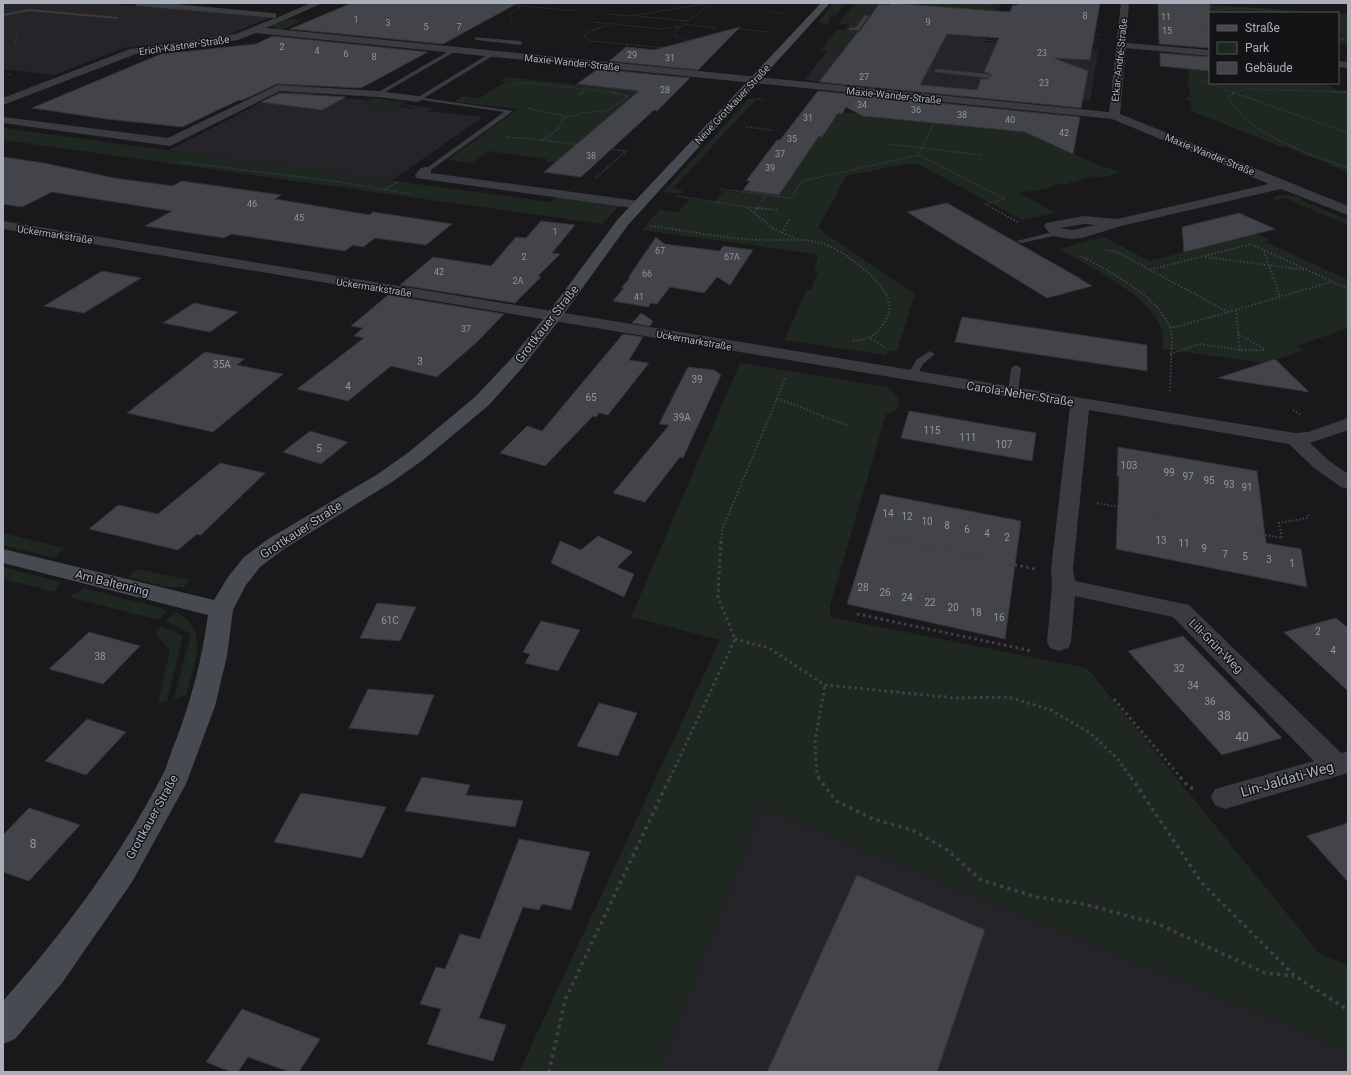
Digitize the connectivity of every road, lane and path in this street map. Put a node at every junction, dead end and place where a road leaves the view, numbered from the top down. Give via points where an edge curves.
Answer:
1 (137, 3) edge
2 (319, 3) edge
3 (415, 3) edge
4 (443, 3) edge
5 (489, 3) edge
6 (516, 3) edge
7 (709, 3) edge
8 (826, 3) edge
9 (979, 3) edge
10 (1000, 3) edge
11 (1125, 3) edge
12 (498, 4) edge
13 (433, 5) junction
14 (510, 5) junction
15 (522, 6) junction
16 (999, 6) junction
17 (393, 11) junction
18 (578, 11) dead end
19 (771, 12) dead end
20 (1211, 12) edge
21 (1267, 12) edge
22 (1209, 13) edge
23 (509, 14) dead end
24 (606, 14) dead end
25 (789, 14) dead end
26 (3, 15) edge
27 (273, 16) joint
28 (384, 16) dead end
29 (632, 16) junction
30 (867, 16) dead end
31 (117, 18) dead end
32 (284, 18) junction
33 (445, 18) dead end
34 (688, 21) junction
35 (594, 22) dead end
36 (1209, 23) edge
37 (684, 24) junction
38 (1209, 24) edge
39 (607, 25) junction
40 (682, 26) junction
41 (991, 26) junction
42 (717, 28) dead end
43 (851, 29) dead end
44 (254, 30) junction
45 (1209, 31) edge
46 (988, 32) junction
47 (1101, 35) dead end
48 (476, 38) dead end
49 (984, 40) junction
50 (1101, 42) dead end
51 (520, 43) dead end
52 (869, 45) dead end
53 (980, 45) dead end
54 (1121, 49) junction
55 (454, 50) junction
56 (939, 51) dead end
57 (1209, 53) edge
58 (492, 54) junction
59 (172, 66) dead end
60 (288, 67) dead end
61 (936, 71) dead end
62 (149, 76) junction
63 (988, 76) dead end
64 (1197, 79) dead end
65 (207, 81) junction
66 (754, 81) junction
67 (1209, 83) edge
68 (1211, 84) edge
69 (278, 88) junction
70 (316, 90) junction
71 (586, 90) junction
72 (1233, 92) junction
73 (1348, 92) edge
74 (378, 94) junction
75 (574, 98) dead end
76 (418, 99) junction
77 (3, 102) edge
78 (476, 106) junction
79 (510, 111) junction
80 (1114, 116) junction
81 (568, 117) junction
82 (3, 120) edge
83 (934, 124) dead end
84 (746, 127) dead end
85 (772, 130) dead end
86 (1348, 132) edge
87 (479, 133) junction
88 (543, 140) junction
89 (888, 144) dead end
90 (577, 145) dead end
91 (922, 148) junction
92 (609, 149) dead end
93 (919, 155) junction
94 (981, 155) dead end
95 (180, 162) dead end
96 (1348, 168) edge
97 (426, 171) joint
98 (595, 180) dead end
99 (1284, 184) junction
100 (721, 189) dead end
101 (650, 192) junction
102 (415, 194) dead end
103 (766, 195) junction
104 (639, 205) junction
105 (747, 207) junction
106 (757, 207) junction
107 (777, 210) dead end
108 (1348, 210) edge
109 (754, 212) junction
110 (790, 218) dead end
111 (623, 222) junction
112 (3, 225) edge
113 (782, 233) junction
114 (1050, 234) junction
115 (796, 239) junction
116 (1021, 240) dead end
117 (1104, 249) dead end
118 (1264, 250) junction
119 (1202, 256) junction
120 (1270, 265) junction
121 (1150, 270) junction
122 (1307, 270) junction
123 (1331, 282) junction
124 (1348, 289) edge
125 (1280, 297) junction
126 (1236, 310) junction
127 (1228, 312) junction
128 (554, 316) junction
129 (1170, 327) junction
130 (1238, 334) junction
131 (871, 339) junction
132 (850, 342) dead end
133 (746, 349) joint
134 (1240, 350) junction
135 (891, 351) dead end
136 (930, 354) dead end
137 (1170, 354) junction
138 (794, 357) junction
139 (1016, 368) dead end
140 (912, 377) junction
141 (1170, 392) dead end
142 (1013, 393) junction
143 (777, 400) junction
144 (1080, 404) junction
145 (1348, 424) edge
146 (847, 425) dead end
147 (1295, 439) junction
148 (1348, 484) edge
149 (1069, 498) junction
150 (1309, 514) dead end
151 (882, 538) dead end
152 (3, 556) edge
153 (1063, 580) junction
154 (221, 610) junction
155 (857, 614) dead end
156 (735, 639) junction
157 (1059, 642) joint
158 (825, 685) junction
159 (1114, 699) dead end
160 (1342, 763) edge
161 (1225, 797) joint
162 (1295, 976) junction
163 (1348, 1010) edge
164 (3, 1027) edge
165 (549, 1072) edge

1 - 27 street
2 - 32 street, Erich-Kästner-Straße
3 - 13 path
3 - 17 path
4 - 13 path
5 - 12 path
6 - 14 path
7 - 29 path
7 - 34 path
8 - 66 street, Neue Grottkauer Straße
9 - 16 path
10 - 16 path
11 - 54 street, Etkar-André-Straße
12 - 13 path via 462,8
12 - 14 path
14 - 15 path
15 - 18 path
15 - 23 path
16 - 41 path
17 - 28 path
17 - 33 path
19 - 25 path
20 - 21 path
22 - 36 path via 1202,15
24 - 29 path
26 - 31 lane via 29,10
27 - 32 lane
29 - 34 path
30 - 43 lane via 857,29
32 - 44 street, Erich-Kästner-Straße
34 - 37 path
35 - 39 path
37 - 40 path
37 - 42 path
38 - 45 path via 1197,27
39 - 40 path via 659,29
39 - 40 path via 586,33 584,37 592,41 677,47 688,41 676,36 674,32
41 - 46 path
41 - 47 path
44 - 55 street, Maxie-Wander-Straße
44 - 77 street, Erich-Kästner-Straße via 230,39 134,51
46 - 49 path
46 - 50 path
48 - 51 lane
49 - 53 path
49 - 54 path
52 - 56 path
54 - 57 street
54 - 80 street, Etkar-André-Straße
55 - 58 street, Maxie-Wander-Straße
55 - 74 lane
58 - 66 street, Maxie-Wander-Straße
58 - 76 lane
59 - 62 path
60 - 70 path via 253,60 245,54 360,65
61 - 63 lane
62 - 65 path
62 - 65 path via 100,98 133,104 158,93
64 - 67 path
65 - 69 path via 237,77 287,80
66 - 80 street, Maxie-Wander-Straße
66 - 101 street, Neue Grottkauer Straße
68 - 72 path
69 - 70 street
69 - 82 street via 170,142
70 - 74 street
71 - 75 path
71 - 78 path via 549,84 517,84
71 - 81 path via 628,96 609,110
72 - 73 path via 1246,89
72 - 86 path
72 - 96 path via 1229,98 1230,103 1246,120 1293,145
74 - 76 street
76 - 78 lane
78 - 79 lane
79 - 81 path via 529,108
79 - 87 lane
80 - 99 street, Maxie-Wander-Straße
81 - 88 path via 564,118 557,130
83 - 91 path
84 - 85 path
87 - 88 path
87 - 97 lane
88 - 90 path
89 - 91 path
91 - 93 path
91 - 94 path
92 - 98 path via 626,150
93 - 103 path via 802,181 791,198
93 - 114 path via 1005,200 985,204
95 - 102 path
97 - 104 street via 421,175
99 - 108 street, Maxie-Wander-Straße
99 - 114 street, Maxie-Wander-Straße via 1117,223 1073,220 1051,226
100 - 103 path
101 - 104 street, Neue Grottkauer Straße
101 - 105 path
103 - 106 path
104 - 111 street, Grottkauer Straße
105 - 106 path
105 - 109 path
106 - 107 path
106 - 109 path
109 - 113 path
110 - 113 path
111 - 115 path via 760,240
111 - 128 street, Grottkauer Straße
112 - 128 street, Uckermarkstraße
113 - 115 path
114 - 116 lane
114 - 129 path via 1145,297 1158,308
115 - 131 path via 822,243 857,264 881,287 890,300 889,314 876,336
117 - 121 path via 1117,252
118 - 119 path via 1251,244
118 - 120 path
118 - 122 path
119 - 120 path
119 - 121 path
120 - 122 path
120 - 125 path
121 - 127 path
122 - 123 path
123 - 124 path
123 - 125 path
125 - 126 path
126 - 127 path
126 - 130 path
127 - 129 path
128 - 133 street, Uckermarkstraße
128 - 154 street, Grottkauer Straße via 516,364 482,401 442,436 385,478 276,544 252,562 236,582
129 - 137 path
130 - 134 path
130 - 134 path via 1265,350
131 - 132 path
131 - 135 path
133 - 138 street, Carola-Neher-Straße
134 - 137 path via 1200,344
136 - 140 lane via 919,362
137 - 141 path
138 - 140 street, Carola-Neher-Straße
138 - 143 path
139 - 142 lane
140 - 142 street, Carola-Neher-Straße
142 - 144 street, Carola-Neher-Straße
143 - 146 path via 803,406 810,412
143 - 156 path via 722,530 718,597
144 - 147 street, Carola-Neher-Straße
144 - 149 street
145 - 147 street, Carola-Neher-Straße via 1311,437
147 - 148 street via 1321,464
149 - 150 path via 1282,538 1279,523 1307,518
149 - 153 street
151 - 153 path
152 - 154 street, Am Baltenring
153 - 157 street
153 - 160 street, Lili-Grün-Weg via 1181,611
154 - 164 street, Grottkauer Straße via 215,656 202,706 176,776 121,873 50,972
155 - 157 path via 1042,653 1042,639
156 - 158 path via 769,648
156 - 165 path via 565,1000
158 - 162 path via 956,698 1008,697 1051,710 1090,733 1117,758 1202,883
158 - 162 path via 815,741 817,775 836,801 873,819 912,830 946,849 981,880 1037,897 1084,904 1158,924 1265,973
159 - 161 path via 1190,788
160 - 161 street, Lin-Jaldati-Weg
162 - 163 path

